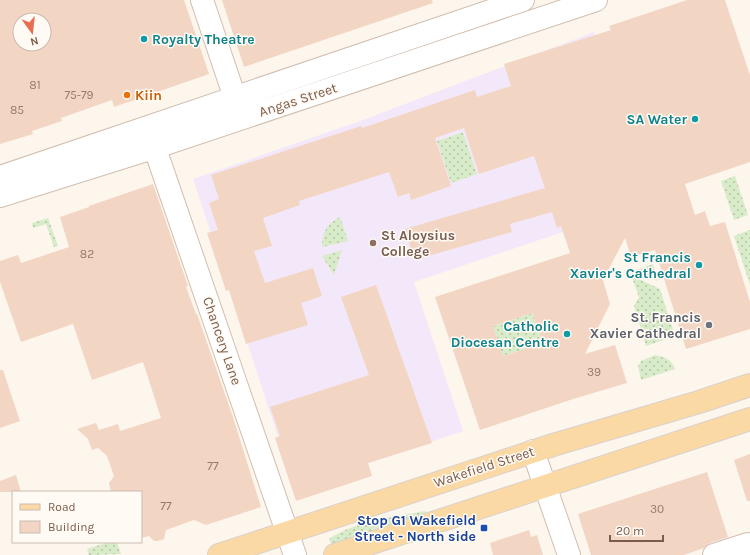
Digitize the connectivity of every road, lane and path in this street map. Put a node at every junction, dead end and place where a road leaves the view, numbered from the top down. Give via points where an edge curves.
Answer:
1 (202, 0) edge
2 (523, 0) edge
3 (596, 0) edge
4 (235, 98) junction
5 (148, 127) junction
6 (156, 147) junction
7 (0, 177) edge
8 (0, 196) edge
9 (750, 385) edge
10 (750, 419) edge
11 (533, 451) junction
12 (545, 486) junction
13 (288, 532) junction
14 (748, 544) dead end
15 (219, 555) edge
16 (295, 555) edge
17 (335, 555) edge
18 (569, 555) edge
19 (714, 555) edge

1 - 4 street
2 - 4 street, Angas Street
3 - 6 street, Angas Street
4 - 5 street, Angas Street
5 - 6 street, Chancery Lane
5 - 7 street, Angas Street
6 - 8 street, Angas Street
6 - 13 street, Chancery Lane
9 - 11 main road, Wakefield Street
10 - 12 main road
11 - 12 street
11 - 13 main road, Wakefield Street
12 - 17 main road
12 - 18 street
13 - 15 main road, Wakefield Street
13 - 16 street, Chancery Lane
14 - 19 street

